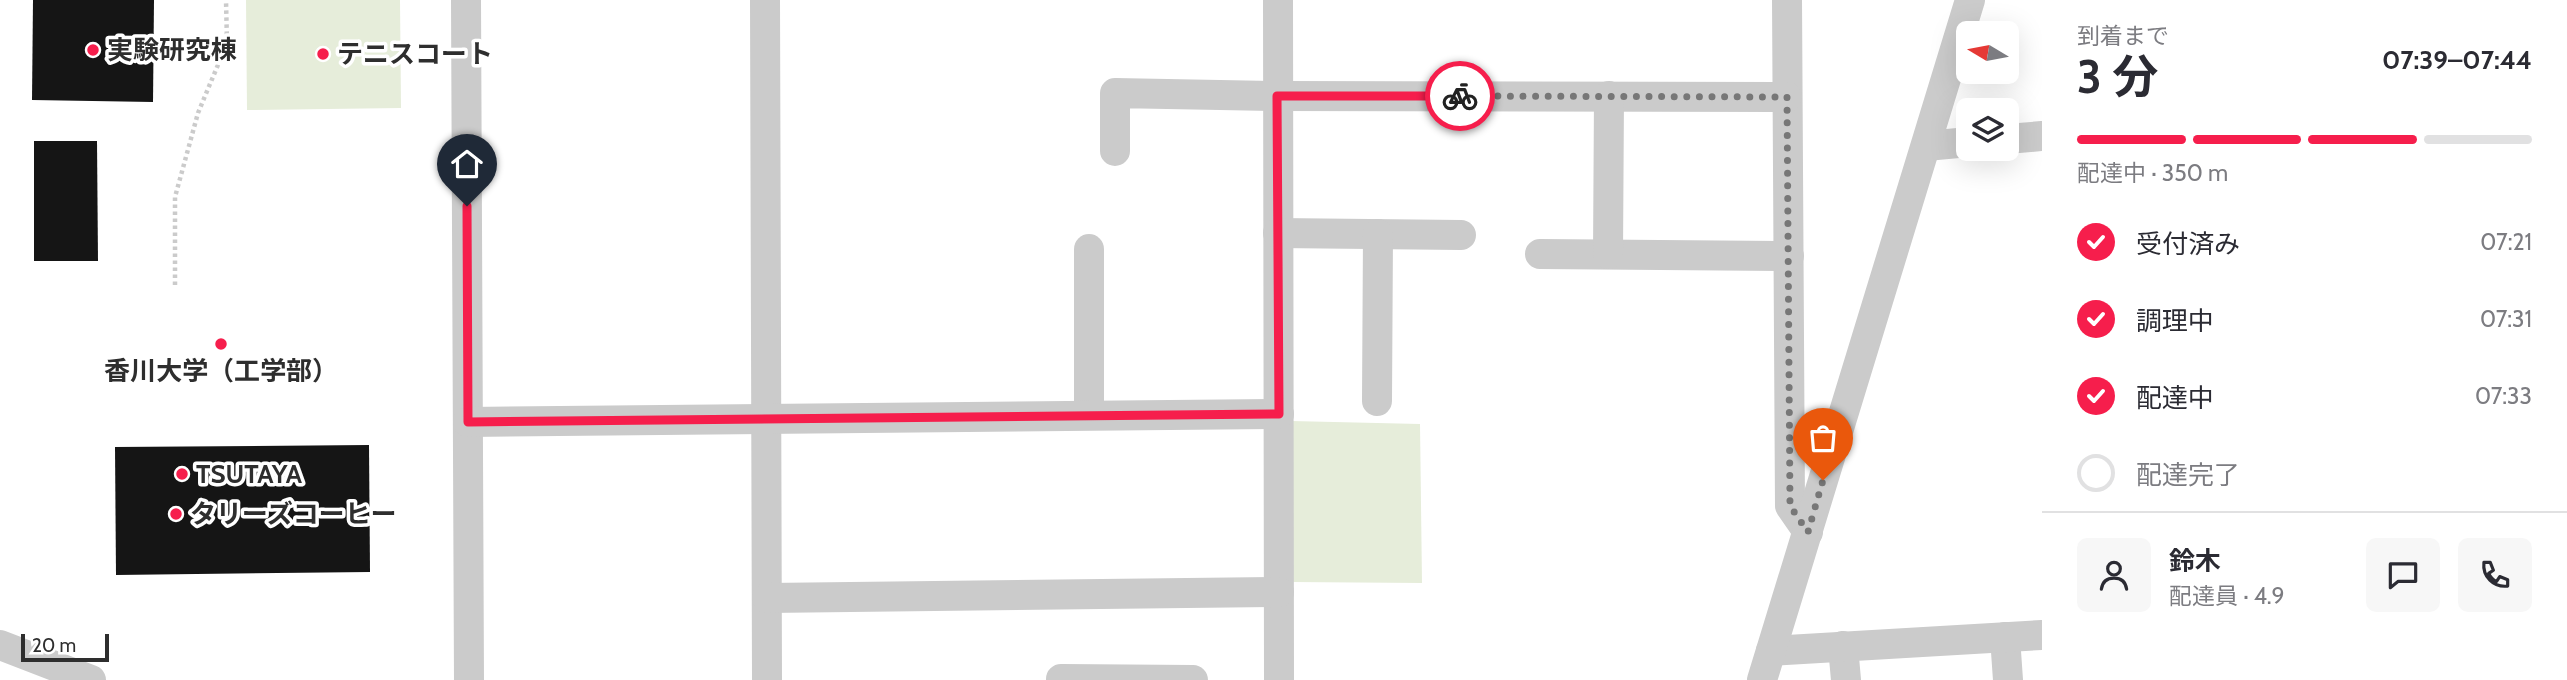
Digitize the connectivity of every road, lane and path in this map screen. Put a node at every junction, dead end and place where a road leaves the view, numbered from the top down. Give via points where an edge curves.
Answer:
1 (226, 0) edge
2 (466, 0) edge
3 (765, 0) edge
4 (1278, 0) edge
5 (1787, 0) edge
6 (1970, 0) edge
7 (1277, 96) junction
8 (1609, 96) junction
9 (1787, 97) junction
10 (2042, 136) edge
11 (2019, 138) edge
12 (1956, 143) edge
13 (1926, 146) junction
14 (1115, 151) dead end
15 (1278, 233) junction
16 (1378, 234) junction
17 (1461, 235) dead end
18 (1089, 249) dead end
19 (1540, 254) dead end
20 (1608, 254) junction
21 (1788, 256) junction
22 (175, 285) dead end
23 (1377, 401) dead end
24 (1279, 414) junction
25 (1089, 415) junction
26 (766, 418) junction
27 (468, 422) junction
28 (1808, 532) junction
29 (1279, 592) junction
30 (767, 598) junction
31 (2042, 635) edge
32 (2005, 637) junction
33 (0, 645) edge
34 (1843, 646) junction
35 (1771, 651) junction
36 (1061, 679) edge
37 (91, 680) edge
38 (469, 680) edge
39 (768, 680) edge
40 (1193, 680) edge
41 (1279, 680) edge
42 (1762, 680) edge
43 (1846, 680) edge
44 (2008, 680) edge

1 - 22 path via 227,43 198,113 175,197
2 - 27 street
3 - 26 street
4 - 7 street
5 - 9 street
6 - 13 street
7 - 8 street
7 - 14 street via 1115,93
7 - 15 street
8 - 9 street
8 - 20 street
9 - 21 street
10 - 11 street
12 - 13 street
13 - 28 street
15 - 16 street
15 - 24 street
16 - 17 street
16 - 23 street
18 - 25 street
19 - 20 street
20 - 21 street
21 - 28 street via 1790,506
24 - 25 street
24 - 29 street
25 - 26 street
26 - 27 street
26 - 30 street
27 - 38 street
28 - 35 street
29 - 30 street
29 - 41 street
30 - 39 street
31 - 32 street
32 - 34 street
32 - 44 street
33 - 37 street
34 - 35 street
34 - 43 street
35 - 42 street
36 - 40 street

